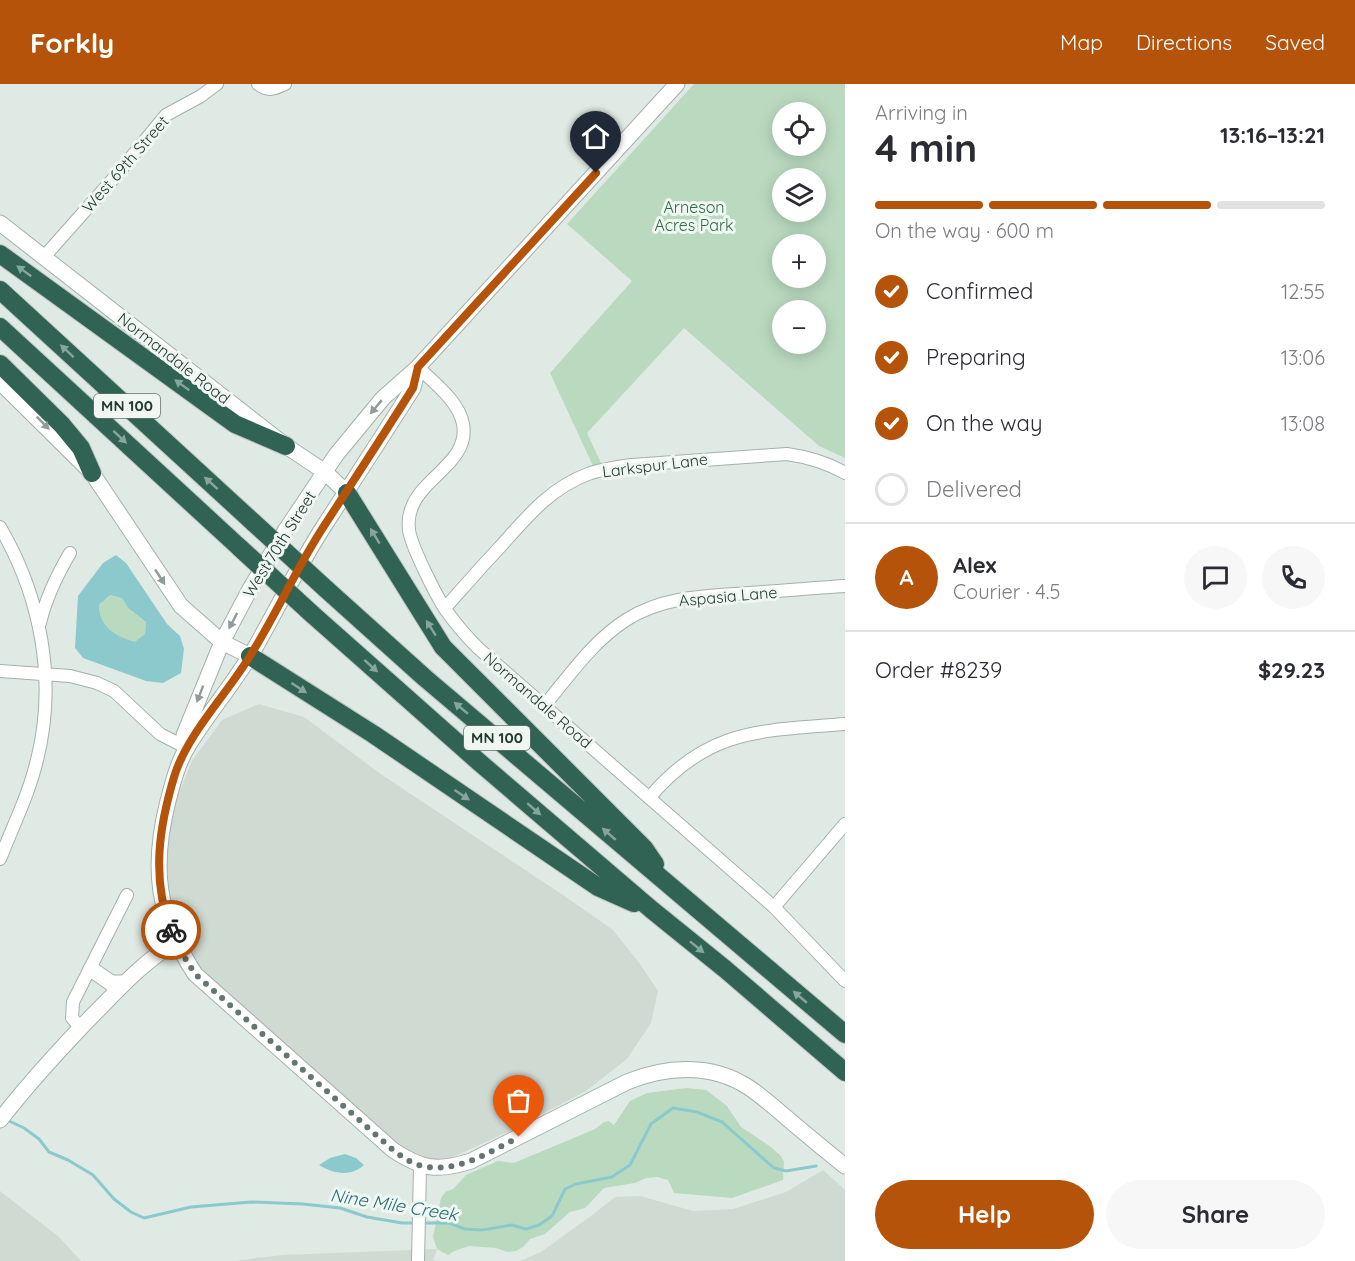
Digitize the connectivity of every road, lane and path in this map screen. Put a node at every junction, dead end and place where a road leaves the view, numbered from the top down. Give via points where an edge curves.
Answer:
1 (218, 84) edge
2 (258, 84) edge
3 (285, 84) edge
4 (677, 84) edge
5 (0, 223) edge
6 (0, 254) edge
7 (44, 257) junction
8 (0, 290) edge
9 (0, 327) edge
10 (0, 364) edge
11 (418, 367) junction
12 (0, 382) edge
13 (286, 446) junction
14 (325, 472) junction
15 (92, 473) junction
16 (845, 473) edge
17 (347, 493) junction
18 (0, 527) edge
19 (70, 553) dead end
20 (845, 586) edge
21 (445, 608) junction
22 (39, 624) junction
23 (222, 642) junction
24 (250, 656) junction
25 (0, 671) edge
26 (45, 674) junction
27 (544, 706) junction
28 (845, 724) edge
29 (187, 748) junction
30 (648, 798) junction
31 (845, 824) edge
32 (0, 859) edge
33 (669, 886) junction
34 (127, 895) dead end
35 (774, 907) junction
36 (652, 910) junction
37 (176, 942) junction
38 (91, 969) junction
39 (845, 981) edge
40 (124, 983) junction
41 (81, 1028) junction
42 (845, 1034) edge
43 (845, 1072) edge
44 (0, 1120) edge
45 (420, 1166) junction
46 (845, 1167) edge
47 (418, 1261) edge

1 - 7 street, West 69th Street via 166,115
2 - 3 street via 273,90
4 - 11 street, West 70th Street
5 - 7 street, Normandale Road
13 -> 6 highway via 236,424
7 - 13 street, Normandale Road
33 -> 8 highway, MN 100, bridge via 425,678
9 -> 36 highway, MN 100, bridge via 312,614
10 - 15 highway via 62,425 81,448
11 -> 14 street, West 70th Street via 383,398
11 - 17 street, West 70th Street via 413,388
11 - 21 street, Normandale Road via 454,404 463,424 464,435 456,456 420,494 409,517 412,542
12 -> 15 street
13 - 14 street, Normandale Road
14 - 17 street, Normandale Road
14 -> 23 street, West 70th Street via 285,531
15 -> 23 street via 181,606
16 - 21 street, Larkspur Lane via 808,457 787,454 632,465 587,474 566,484 538,506
17 - 24 street, West 70th Street
33 -> 17 highway via 644,848 443,647
18 - 22 street via 22,570
19 - 22 street via 58,572
20 - 27 street, Aspasia Lane via 695,597 651,607 605,635
21 - 27 street, Normandale Road via 478,648
22 - 26 street
23 - 24 street
23 -> 29 street, West 70th Street via 184,735
24 - 29 street, West 70th Street
24 -> 36 highway via 598,887
25 - 26 street
26 - 29 street via 84,678 114,691 160,734
26 - 32 street via 38,759
27 - 30 street, Normandale Road
28 - 30 street via 750,733 726,740 683,763
29 - 37 street, West 70th Street via 176,772 158,858 166,916
30 - 35 street, Normandale Road
31 - 35 street
42 -> 33 highway, MN 100
34 - 38 street
35 - 39 street, Normandale Road
36 -> 43 highway, MN 100
37 - 40 street
37 - 45 street, West 70th Street via 195,974 393,1150
38 - 40 street via 111,982
38 - 41 street via 73,1002 72,1018
40 - 41 street
41 - 44 street
45 - 46 street via 455,1166 471,1161 627,1082 646,1074 687,1069 707,1071 746,1086
45 - 47 street

